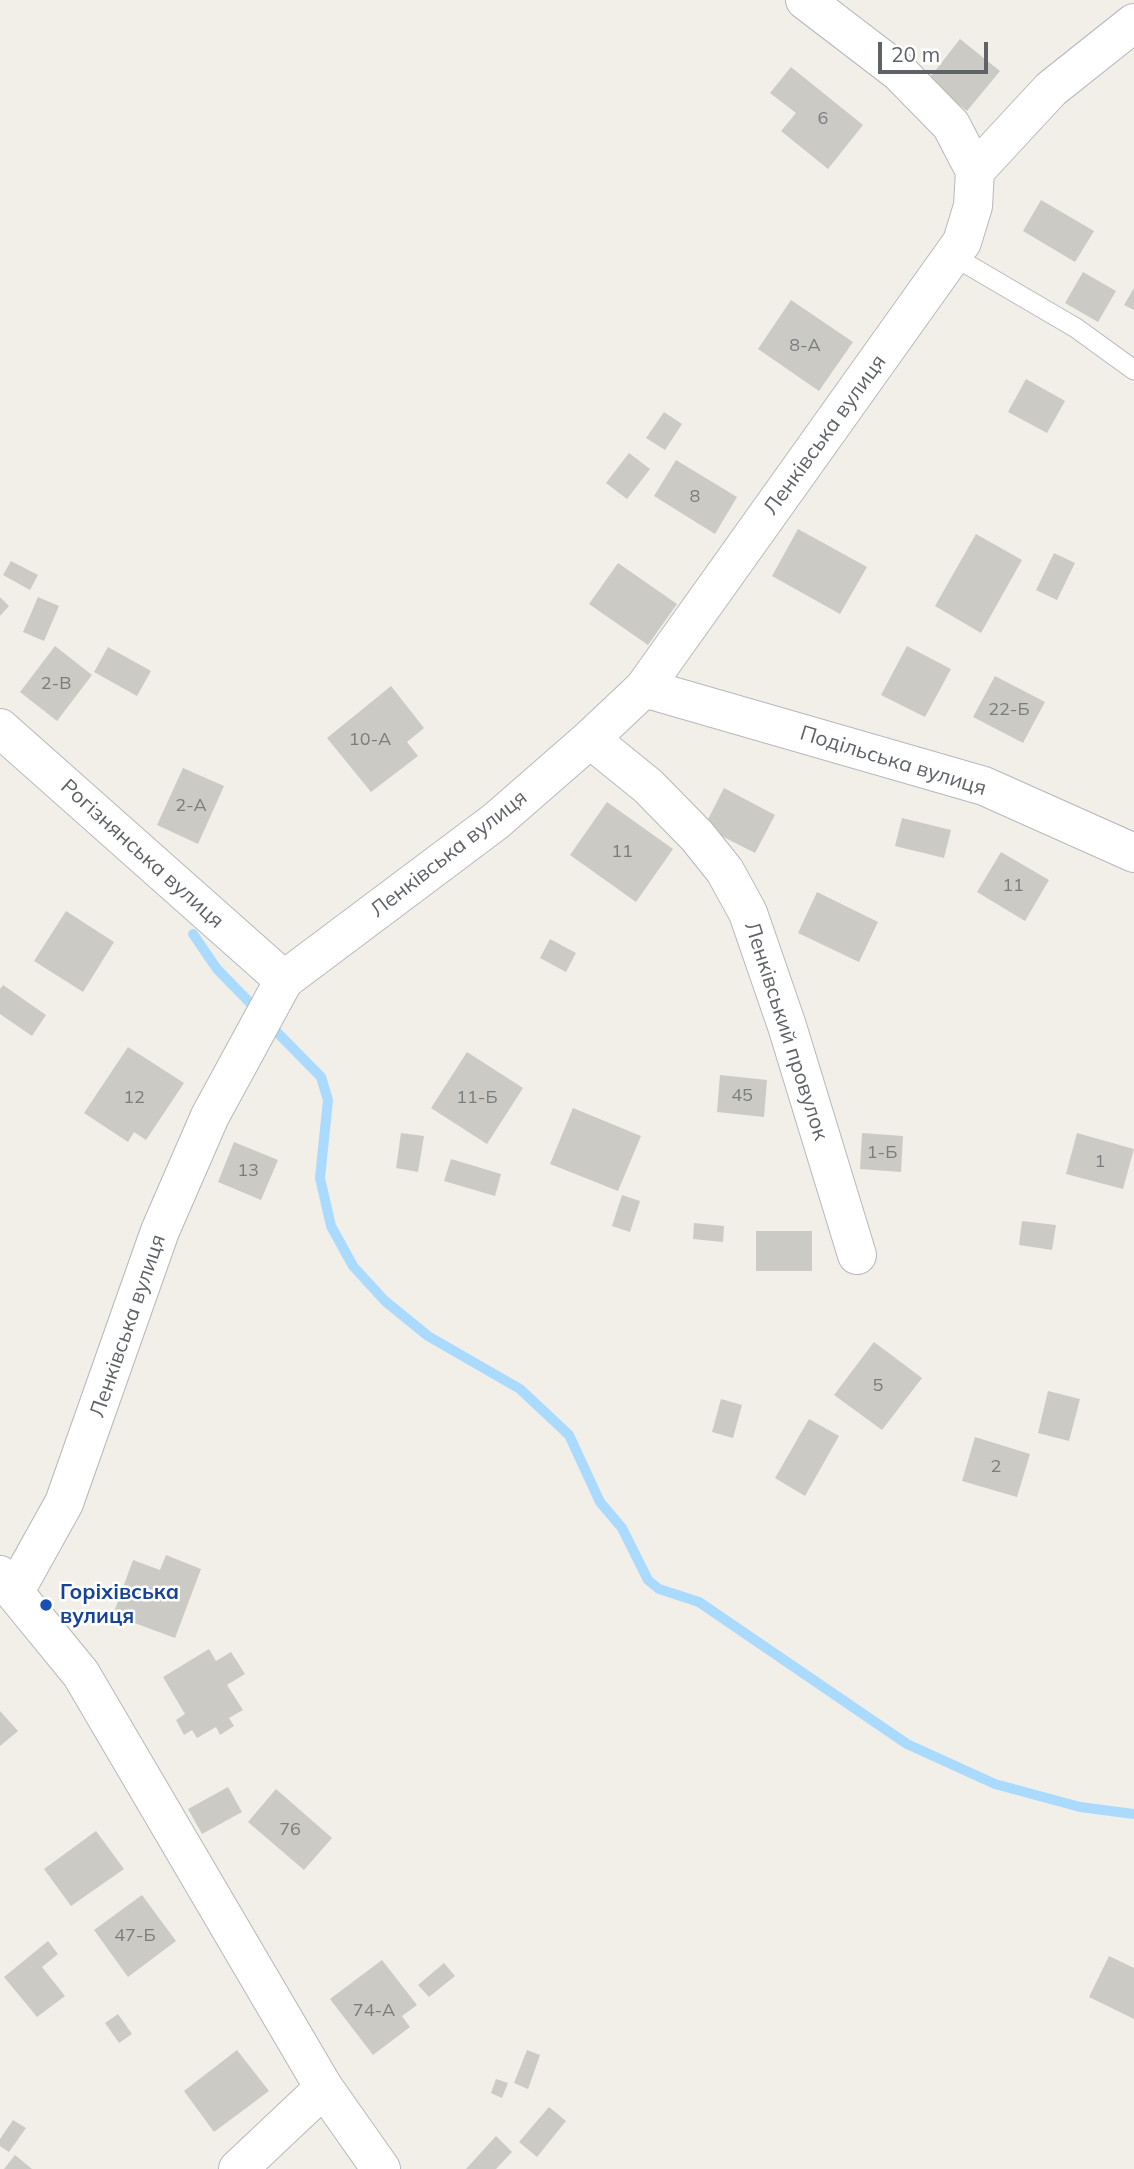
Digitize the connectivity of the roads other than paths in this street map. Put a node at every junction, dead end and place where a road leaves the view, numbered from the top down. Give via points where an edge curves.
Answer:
1 (805, 0) edge
2 (1134, 23) edge
3 (975, 170) junction
4 (953, 256) junction
5 (1134, 370) edge
6 (644, 688) junction
7 (0, 727) edge
8 (590, 739) junction
9 (1134, 853) edge
10 (284, 980) junction
11 (857, 1255) dead end
12 (8, 1583) edge
13 (324, 2088) junction
14 (238, 2169) edge
15 (381, 2169) edge

1 - 3 street via 899,72 951,125
2 - 3 street via 1052,89
3 - 4 street, Ленківська вулиця via 972,206 962,243
4 - 5 lane via 1076,328
4 - 6 street, Ленківська вулиця
6 - 8 street, Ленківська вулиця
6 - 9 street, Подільська вулиця via 984,786
7 - 10 street, Рогізнянська вулиця
8 - 10 street, Ленківська вулиця via 496,821
8 - 11 street, Ленківський провулок via 648,786 697,836 725,870 748,913
10 - 12 street, Ленківська вулиця via 210,1116 160,1231 64,1503
12 - 13 street via 81,1674
13 - 14 street
13 - 15 street

